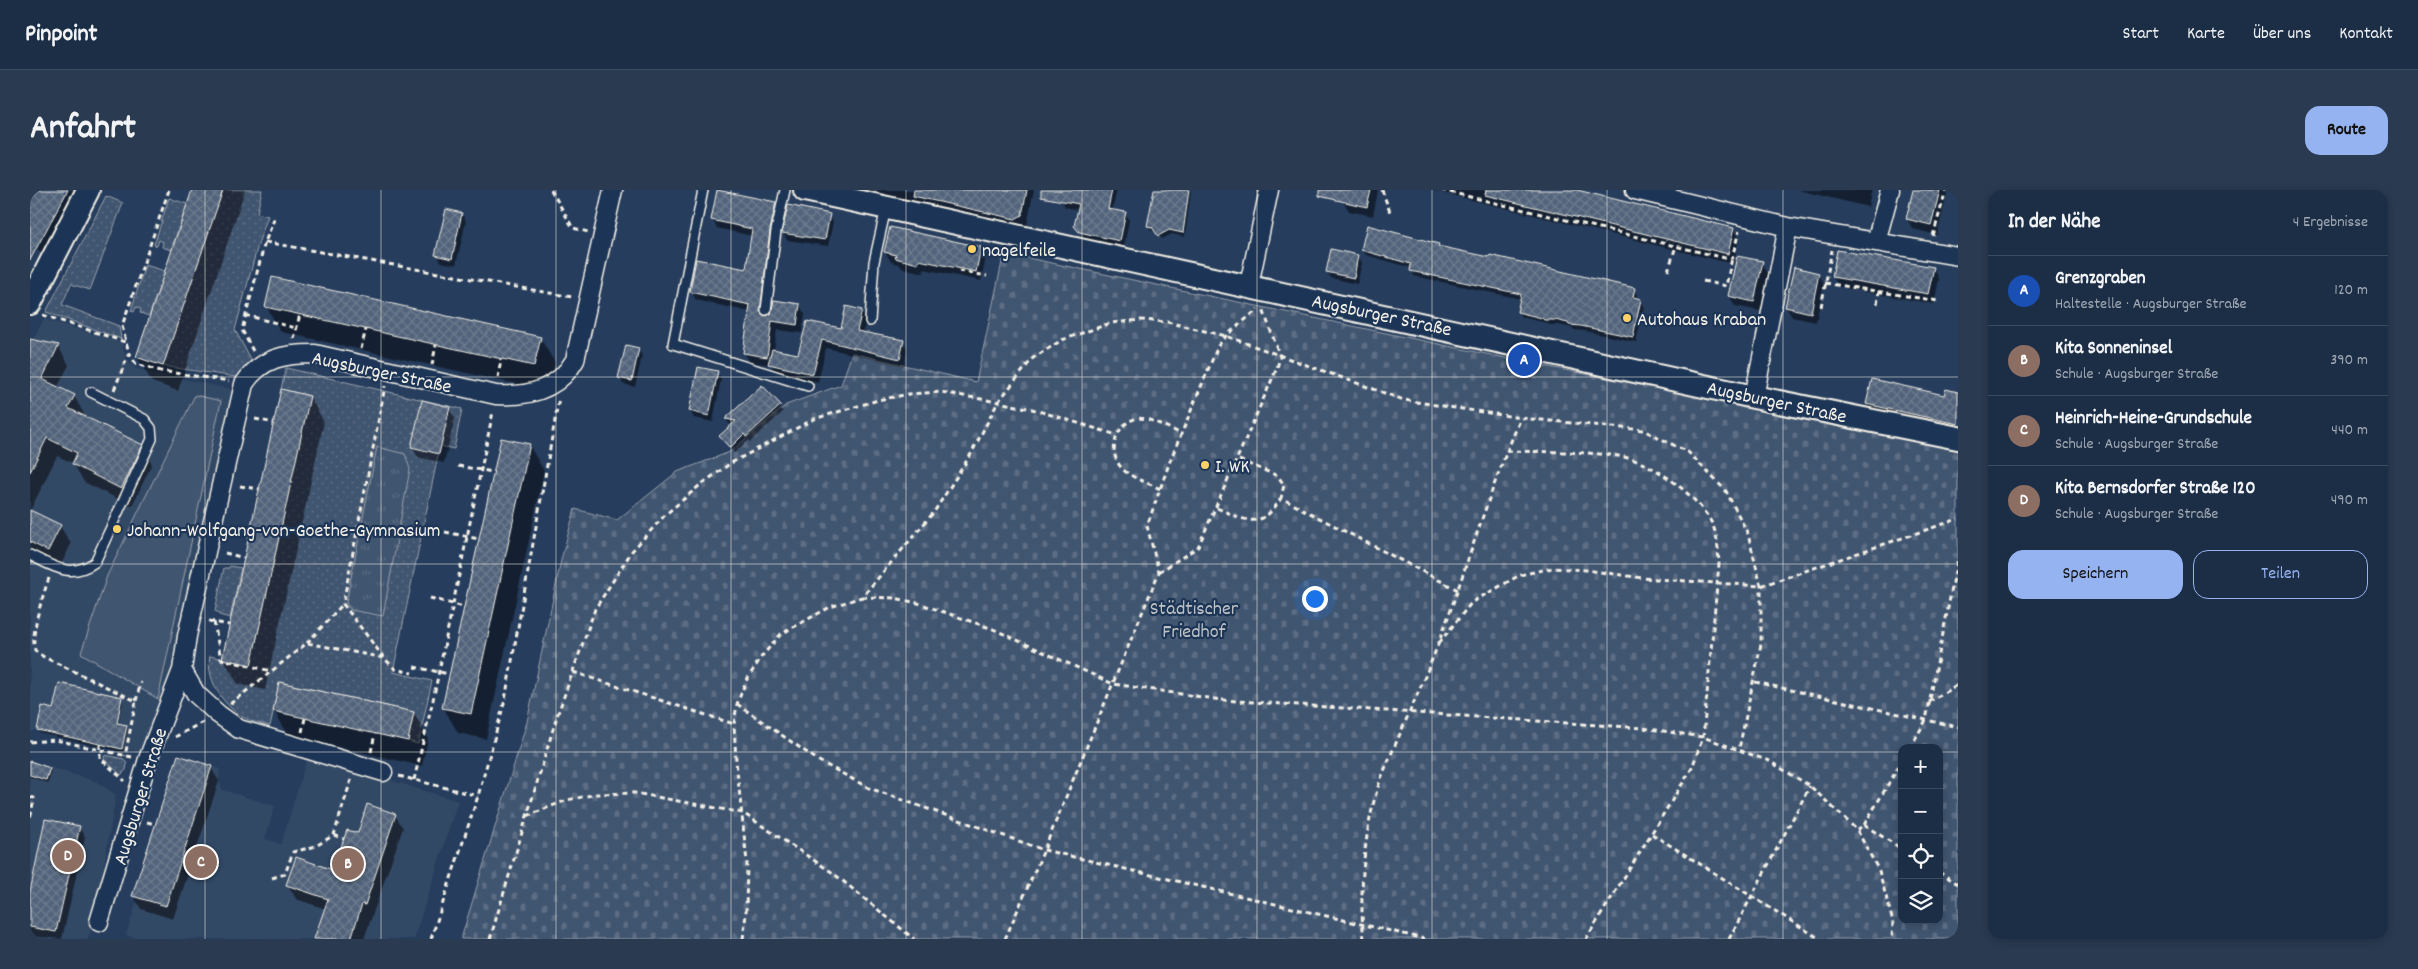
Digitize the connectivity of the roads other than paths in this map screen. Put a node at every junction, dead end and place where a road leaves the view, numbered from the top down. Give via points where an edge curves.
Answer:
1 (88, 190) edge
2 (613, 190) edge
3 (703, 190) edge
4 (785, 190) edge
5 (805, 190) edge
6 (1268, 190) edge
7 (1636, 190) edge
8 (1890, 190) edge
9 (886, 207) junction
10 (1788, 227) junction
11 (1876, 242) junction
12 (1958, 256) edge
13 (1249, 285) junction
14 (34, 308) edge
15 (766, 310) dead end
16 (870, 321) dead end
17 (808, 386) dead end
18 (91, 392) dead end
19 (1754, 397) junction
20 (1958, 438) edge
21 (30, 555) edge
22 (182, 670) junction
23 (383, 772) dead end
24 (99, 922) dead end

1 - 14 street
2 - 22 street, Augsburger Straße via 575,360 568,373 554,384 512,396 496,395 315,354 281,355 261,365 244,384
3 - 17 lane via 673,344
4 - 15 lane
5 - 9 street, Augsburger Straße
6 - 13 street
7 - 10 street
8 - 11 street
9 - 13 street, Augsburger Straße
9 - 16 lane via 874,262
10 - 11 street
10 - 19 street
11 - 12 street
13 - 19 street, Augsburger Straße
18 - 21 lane via 144,419 151,428 152,439 95,562 85,569 68,572
19 - 20 street, Augsburger Straße
22 - 23 street via 196,694 239,729
22 - 24 street, Augsburger Straße via 149,754

